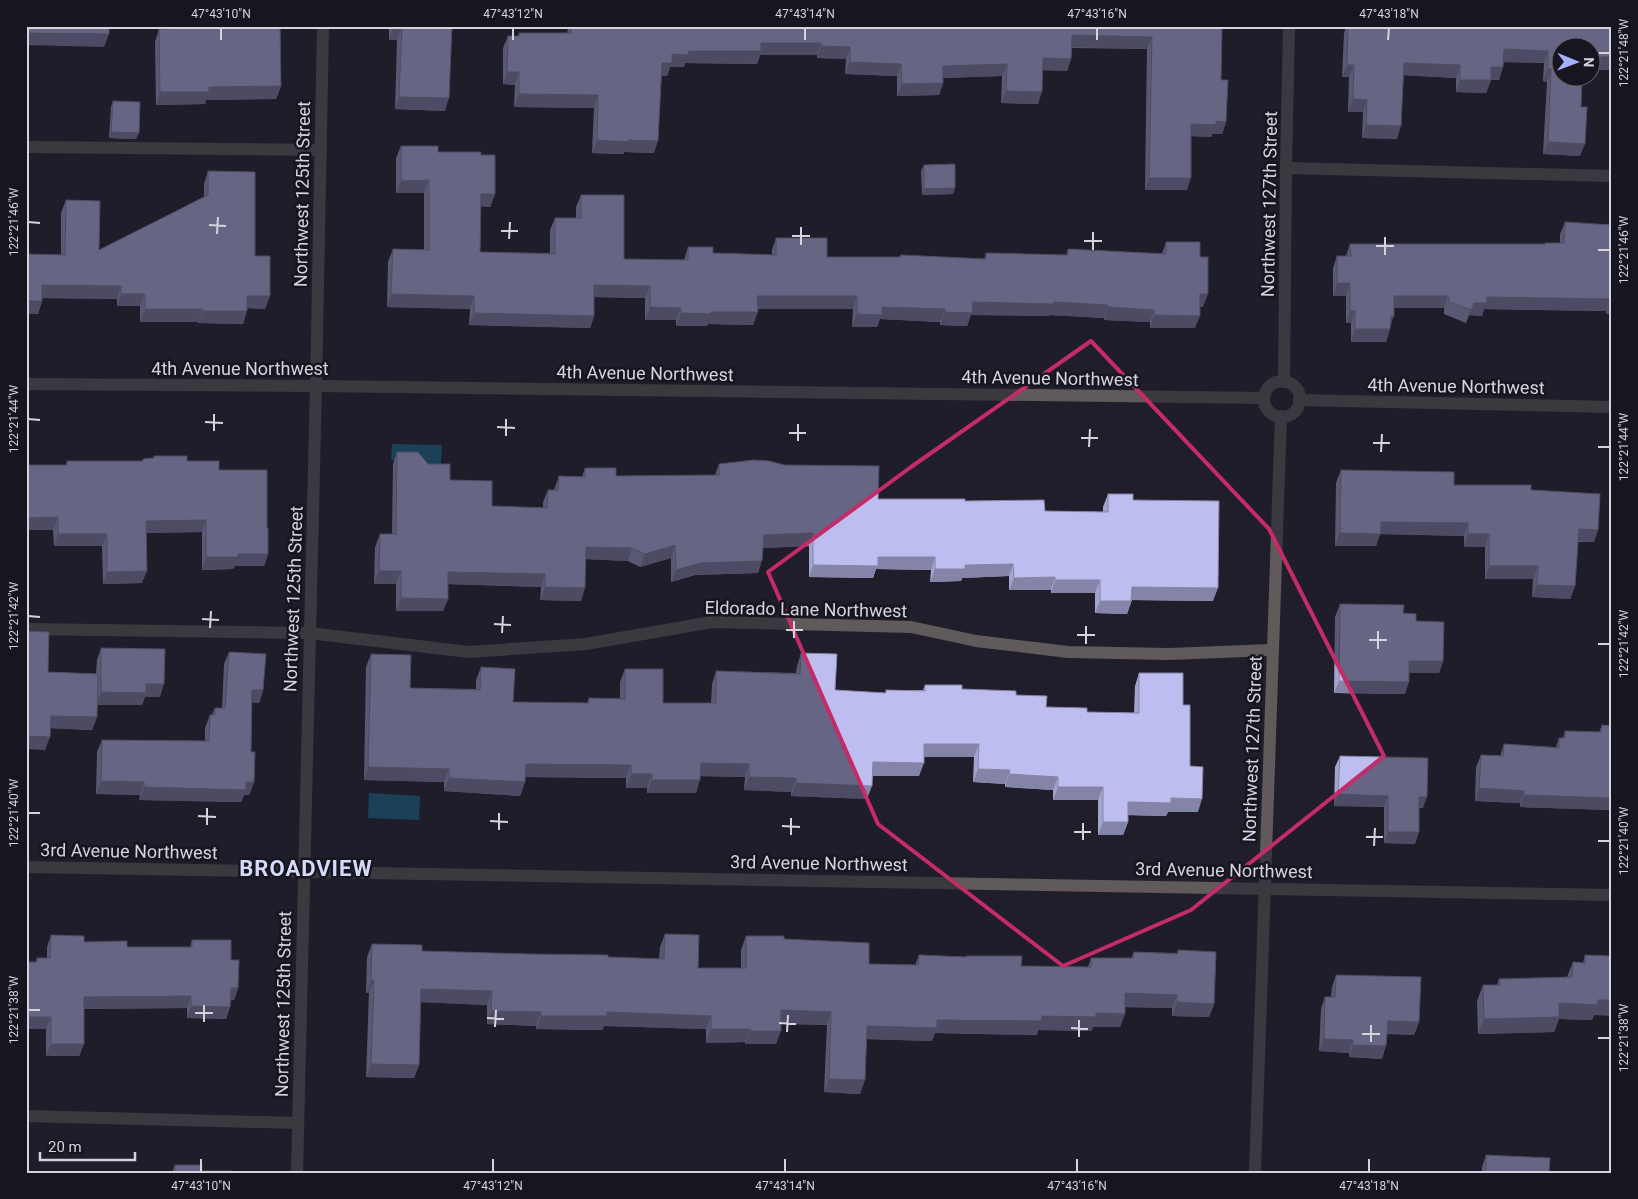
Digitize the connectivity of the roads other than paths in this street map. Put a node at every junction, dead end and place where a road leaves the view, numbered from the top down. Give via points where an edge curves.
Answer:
1 (323, 26) edge
2 (1289, 26) edge
3 (26, 147) edge
4 (320, 150) junction
5 (1286, 168) junction
6 (1612, 176) edge
7 (1284, 382) junction
8 (26, 384) edge
9 (316, 386) junction
10 (1264, 398) junction
11 (1299, 400) junction
12 (1612, 407) edge
13 (1281, 416) junction
14 (26, 629) edge
15 (309, 633) junction
16 (1273, 650) junction
17 (26, 868) edge
18 (304, 871) junction
19 (1264, 888) junction
20 (1612, 895) edge
21 (26, 1116) edge
22 (298, 1123) junction
23 (297, 1173) edge
24 (1255, 1173) edge

1 - 4 street, Northwest 125th Street
2 - 5 street, Northwest 127th Street
3 - 4 street
4 - 9 street, Northwest 125th Street
5 - 6 street
5 - 7 street, Northwest 127th Street
7 - 10 street via 1271,385
7 - 11 street via 1297,390
8 - 9 street, 4th Avenue Northwest
9 - 10 street, 4th Avenue Northwest
9 - 15 street, Northwest 125th Street
10 - 13 street via 1269,410
11 - 12 street, 4th Avenue Northwest
11 - 13 street via 1294,412
13 - 16 street, Northwest 127th Street
14 - 15 street, Eldorado Lane Northwest
15 - 16 street, Eldorado Lane Northwest via 469,652 586,644 712,622 911,627 976,641 1068,652 1168,654
15 - 18 street, Northwest 125th Street
16 - 19 street, Northwest 127th Street
17 - 18 street, 3rd Avenue Northwest
18 - 19 street, 3rd Avenue Northwest
18 - 22 street, Northwest 125th Street
19 - 20 street, 3rd Avenue Northwest
19 - 24 street, Northwest 127th Street
21 - 22 street
22 - 23 street, Northwest 125th Street

